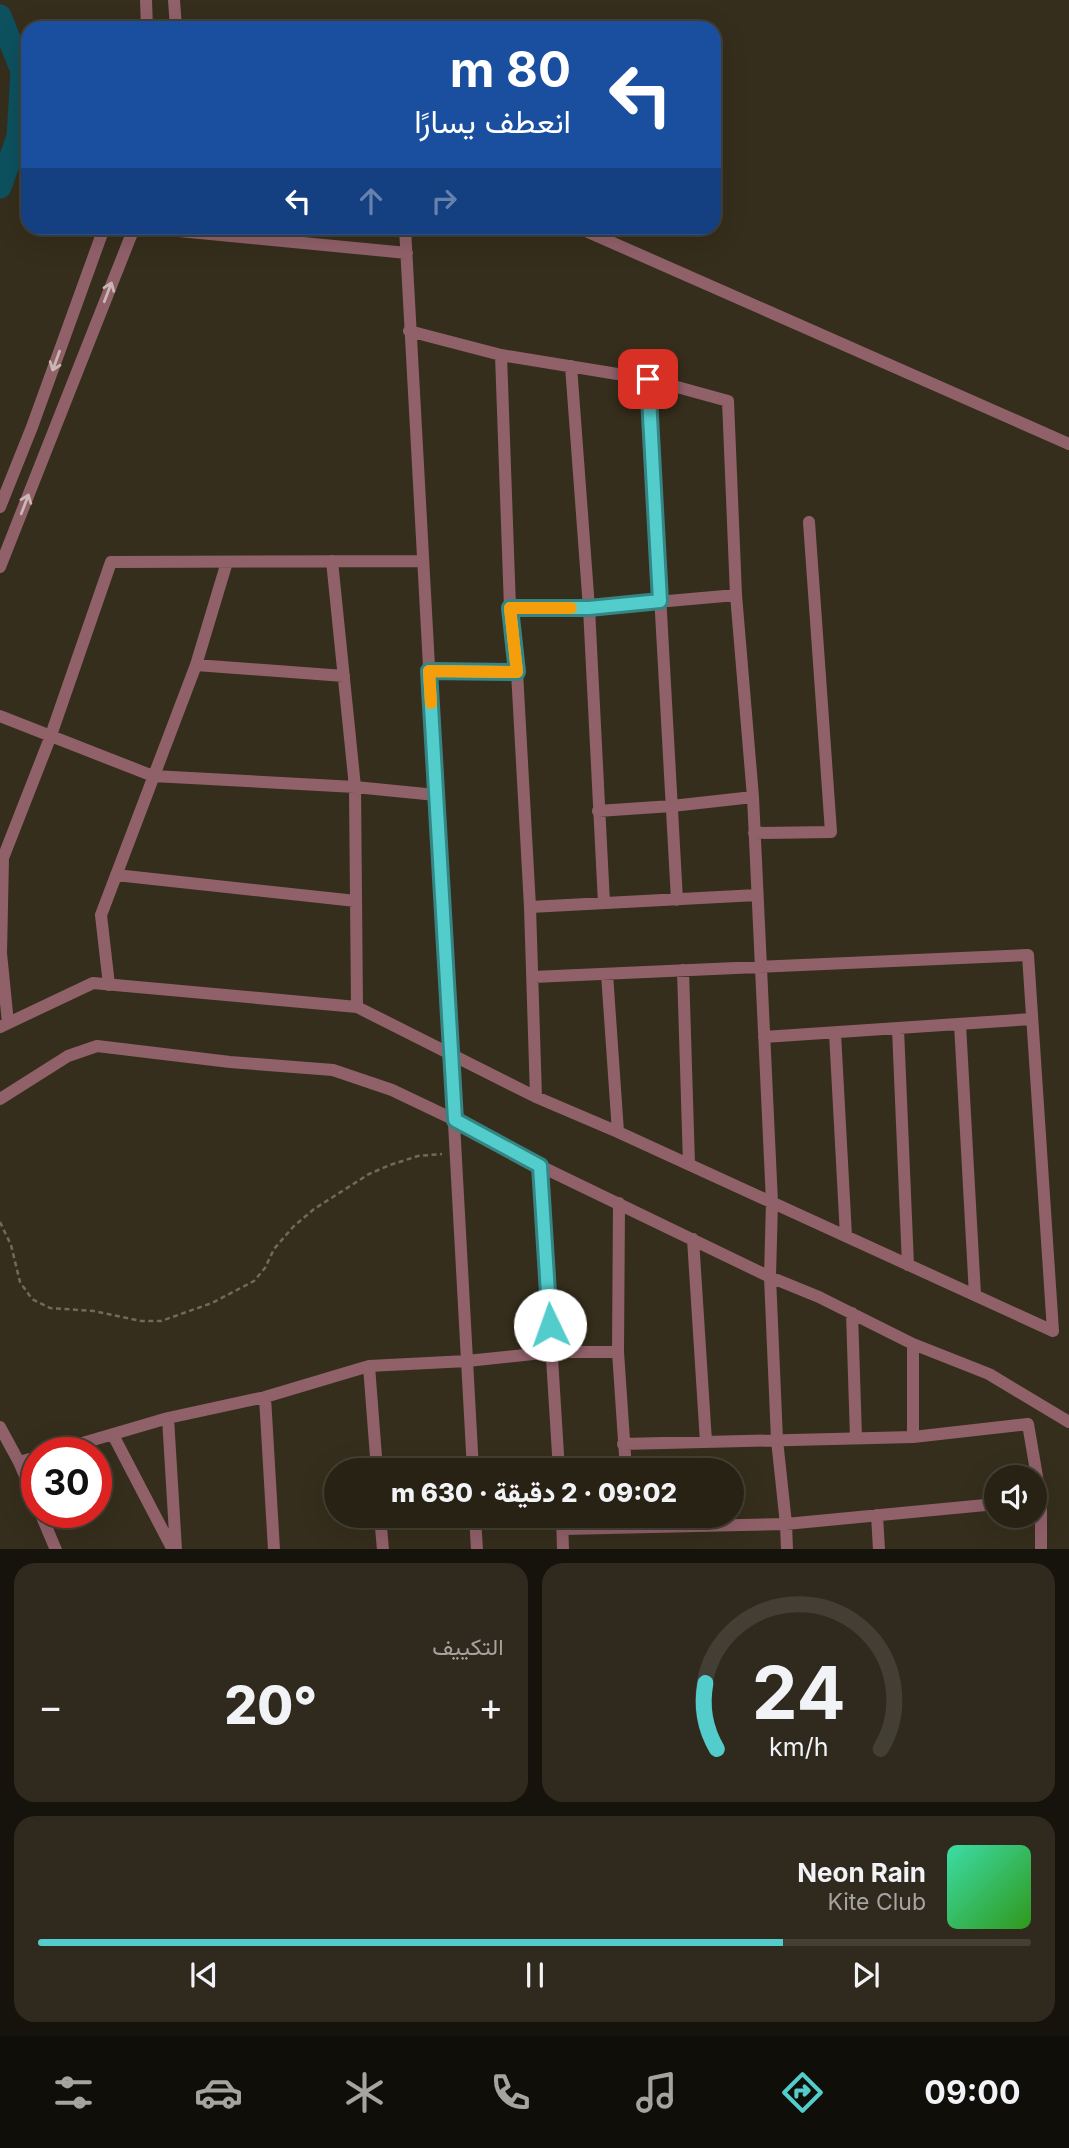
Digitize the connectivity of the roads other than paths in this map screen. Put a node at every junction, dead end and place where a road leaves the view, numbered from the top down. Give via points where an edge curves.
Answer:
1 (146, 0) edge
2 (174, 0) edge
3 (148, 21) edge
4 (176, 21) edge
5 (101, 235) edge
6 (131, 235) edge
7 (276, 235) edge
8 (406, 235) edge
9 (595, 235) edge
10 (407, 253) junction
11 (409, 331) junction
12 (501, 355) junction
13 (571, 366) junction
14 (648, 379) junction
15 (1069, 444) edge
16 (0, 507) edge
17 (809, 522) dead end
18 (332, 561) junction
19 (422, 561) junction
20 (227, 562) junction
21 (0, 567) edge
22 (736, 595) junction
23 (660, 601) junction
24 (510, 608) junction
25 (589, 608) junction
26 (195, 665) junction
27 (429, 671) junction
28 (517, 672) junction
29 (344, 676) junction
30 (0, 716) edge
31 (50, 738) junction
32 (153, 776) junction
33 (355, 787) junction
34 (436, 795) junction
35 (753, 797) junction
36 (672, 806) junction
37 (598, 811) junction
38 (754, 833) junction
39 (116, 875) junction
40 (757, 895) junction
41 (677, 900) junction
42 (356, 901) junction
43 (604, 904) junction
44 (530, 908) junction
45 (760, 967) junction
46 (683, 970) junction
47 (607, 974) junction
48 (533, 977) junction
49 (109, 985) junction
50 (357, 1007) junction
51 (1032, 1019) junction
52 (960, 1024) junction
53 (4, 1025) edge
54 (898, 1029) junction
55 (835, 1033) junction
56 (764, 1037) junction
57 (451, 1055) junction
58 (536, 1097) junction
59 (0, 1099) edge
60 (455, 1120) junction
61 (618, 1132) junction
62 (689, 1164) junction
63 (540, 1166) junction
64 (772, 1202) junction
65 (619, 1203) junction
66 (846, 1236) junction
67 (693, 1240) junction
68 (908, 1265) junction
69 (770, 1277) junction
70 (975, 1295) junction
71 (852, 1313) junction
72 (914, 1343) junction
73 (552, 1352) junction
74 (618, 1352) junction
75 (467, 1361) junction
76 (369, 1366) junction
77 (265, 1396) junction
78 (168, 1418) junction
79 (1069, 1422) edge
80 (0, 1427) edge
81 (113, 1435) junction
82 (106, 1437) edge
83 (912, 1437) junction
84 (856, 1438) junction
85 (777, 1440) junction
86 (706, 1442) junction
87 (623, 1444) junction
88 (376, 1458) edge
89 (472, 1458) edge
90 (558, 1458) edge
91 (625, 1458) edge
92 (19, 1462) joint
93 (1033, 1465) edge
94 (21, 1467) edge
95 (984, 1505) edge
96 (877, 1515) junction
97 (744, 1523) edge
98 (786, 1524) junction
99 (47, 1528) edge
100 (381, 1528) edge
101 (476, 1528) edge
102 (563, 1528) edge
103 (1039, 1528) edge
104 (56, 1549) edge
105 (174, 1549) edge
106 (274, 1549) edge
107 (383, 1549) edge
108 (477, 1549) edge
109 (563, 1549) edge
110 (787, 1549) edge
111 (879, 1549) edge
112 (1041, 1549) edge

1 - 3 street
2 - 4 street
5 -> 16 street
21 -> 6 street
7 - 10 street
8 - 10 street
9 - 15 street
10 - 11 street
11 - 12 street
11 - 19 street
12 - 13 street
12 - 24 street
13 - 14 street
13 - 25 street
14 - 22 street via 728,401
14 - 23 street
17 - 38 street via 831,832
18 - 19 street
18 - 20 street
18 - 29 street
19 - 27 street
20 - 26 street
20 - 31 street via 111,562
22 - 23 street
22 - 35 street
23 - 25 street
23 - 36 street
24 - 25 street
24 - 28 street
25 - 37 street
26 - 29 street
26 - 32 street
27 - 28 street
27 - 34 street
28 - 44 street
29 - 33 street
30 - 31 street
31 - 32 street
31 - 53 street via 3,858
32 - 33 street
32 - 39 street
33 - 34 street
33 - 42 street
34 - 57 street
35 - 36 street
35 - 38 street
36 - 37 street
36 - 41 street
37 - 43 street
38 - 40 street
39 - 42 street
39 - 49 street via 101,915
40 - 41 street
40 - 45 street
41 - 43 street
42 - 50 street
43 - 44 street
44 - 48 street
45 - 46 street
45 - 51 street via 1027,956
45 - 56 street
46 - 47 street
46 - 62 street
47 - 48 street
47 - 61 street
48 - 58 street
49 - 50 street
49 - 53 street via 93,983
50 - 57 street
51 - 52 street
51 - 70 street via 1053,1331
52 - 54 street
52 - 70 street
54 - 55 street
54 - 68 street
55 - 56 street
55 - 66 street
56 - 64 street
57 - 58 street
57 - 60 street
58 - 61 street
59 - 60 street via 68,1056 97,1046 333,1070 392,1090
60 - 63 street
60 - 75 street
61 - 62 street
62 - 64 street
63 - 65 street
63 - 73 street
64 - 66 street
64 - 69 street
65 - 67 street
65 - 74 street
66 - 68 street
67 - 69 street
67 - 86 street
68 - 70 street
69 - 71 street
69 - 85 street
71 - 72 street
71 - 84 street
72 - 79 street via 989,1374
72 - 83 street
73 - 74 street
73 - 75 street
73 - 90 street
74 - 87 street
75 - 76 street
75 - 89 street
76 - 77 street
76 - 88 street
77 - 78 street
77 - 106 street
78 - 81 street
78 - 105 street
80 - 92 street
81 - 82 street
81 - 105 street
83 - 84 street
83 - 93 street via 1028,1424
84 - 85 street
85 - 86 street
85 - 98 street
86 - 87 street
87 - 91 street
92 - 94 street
95 - 96 street
96 - 98 street
96 - 111 street
97 - 98 street
98 - 110 street
99 - 104 street
100 - 107 street
101 - 108 street
102 - 109 street
103 - 112 street

